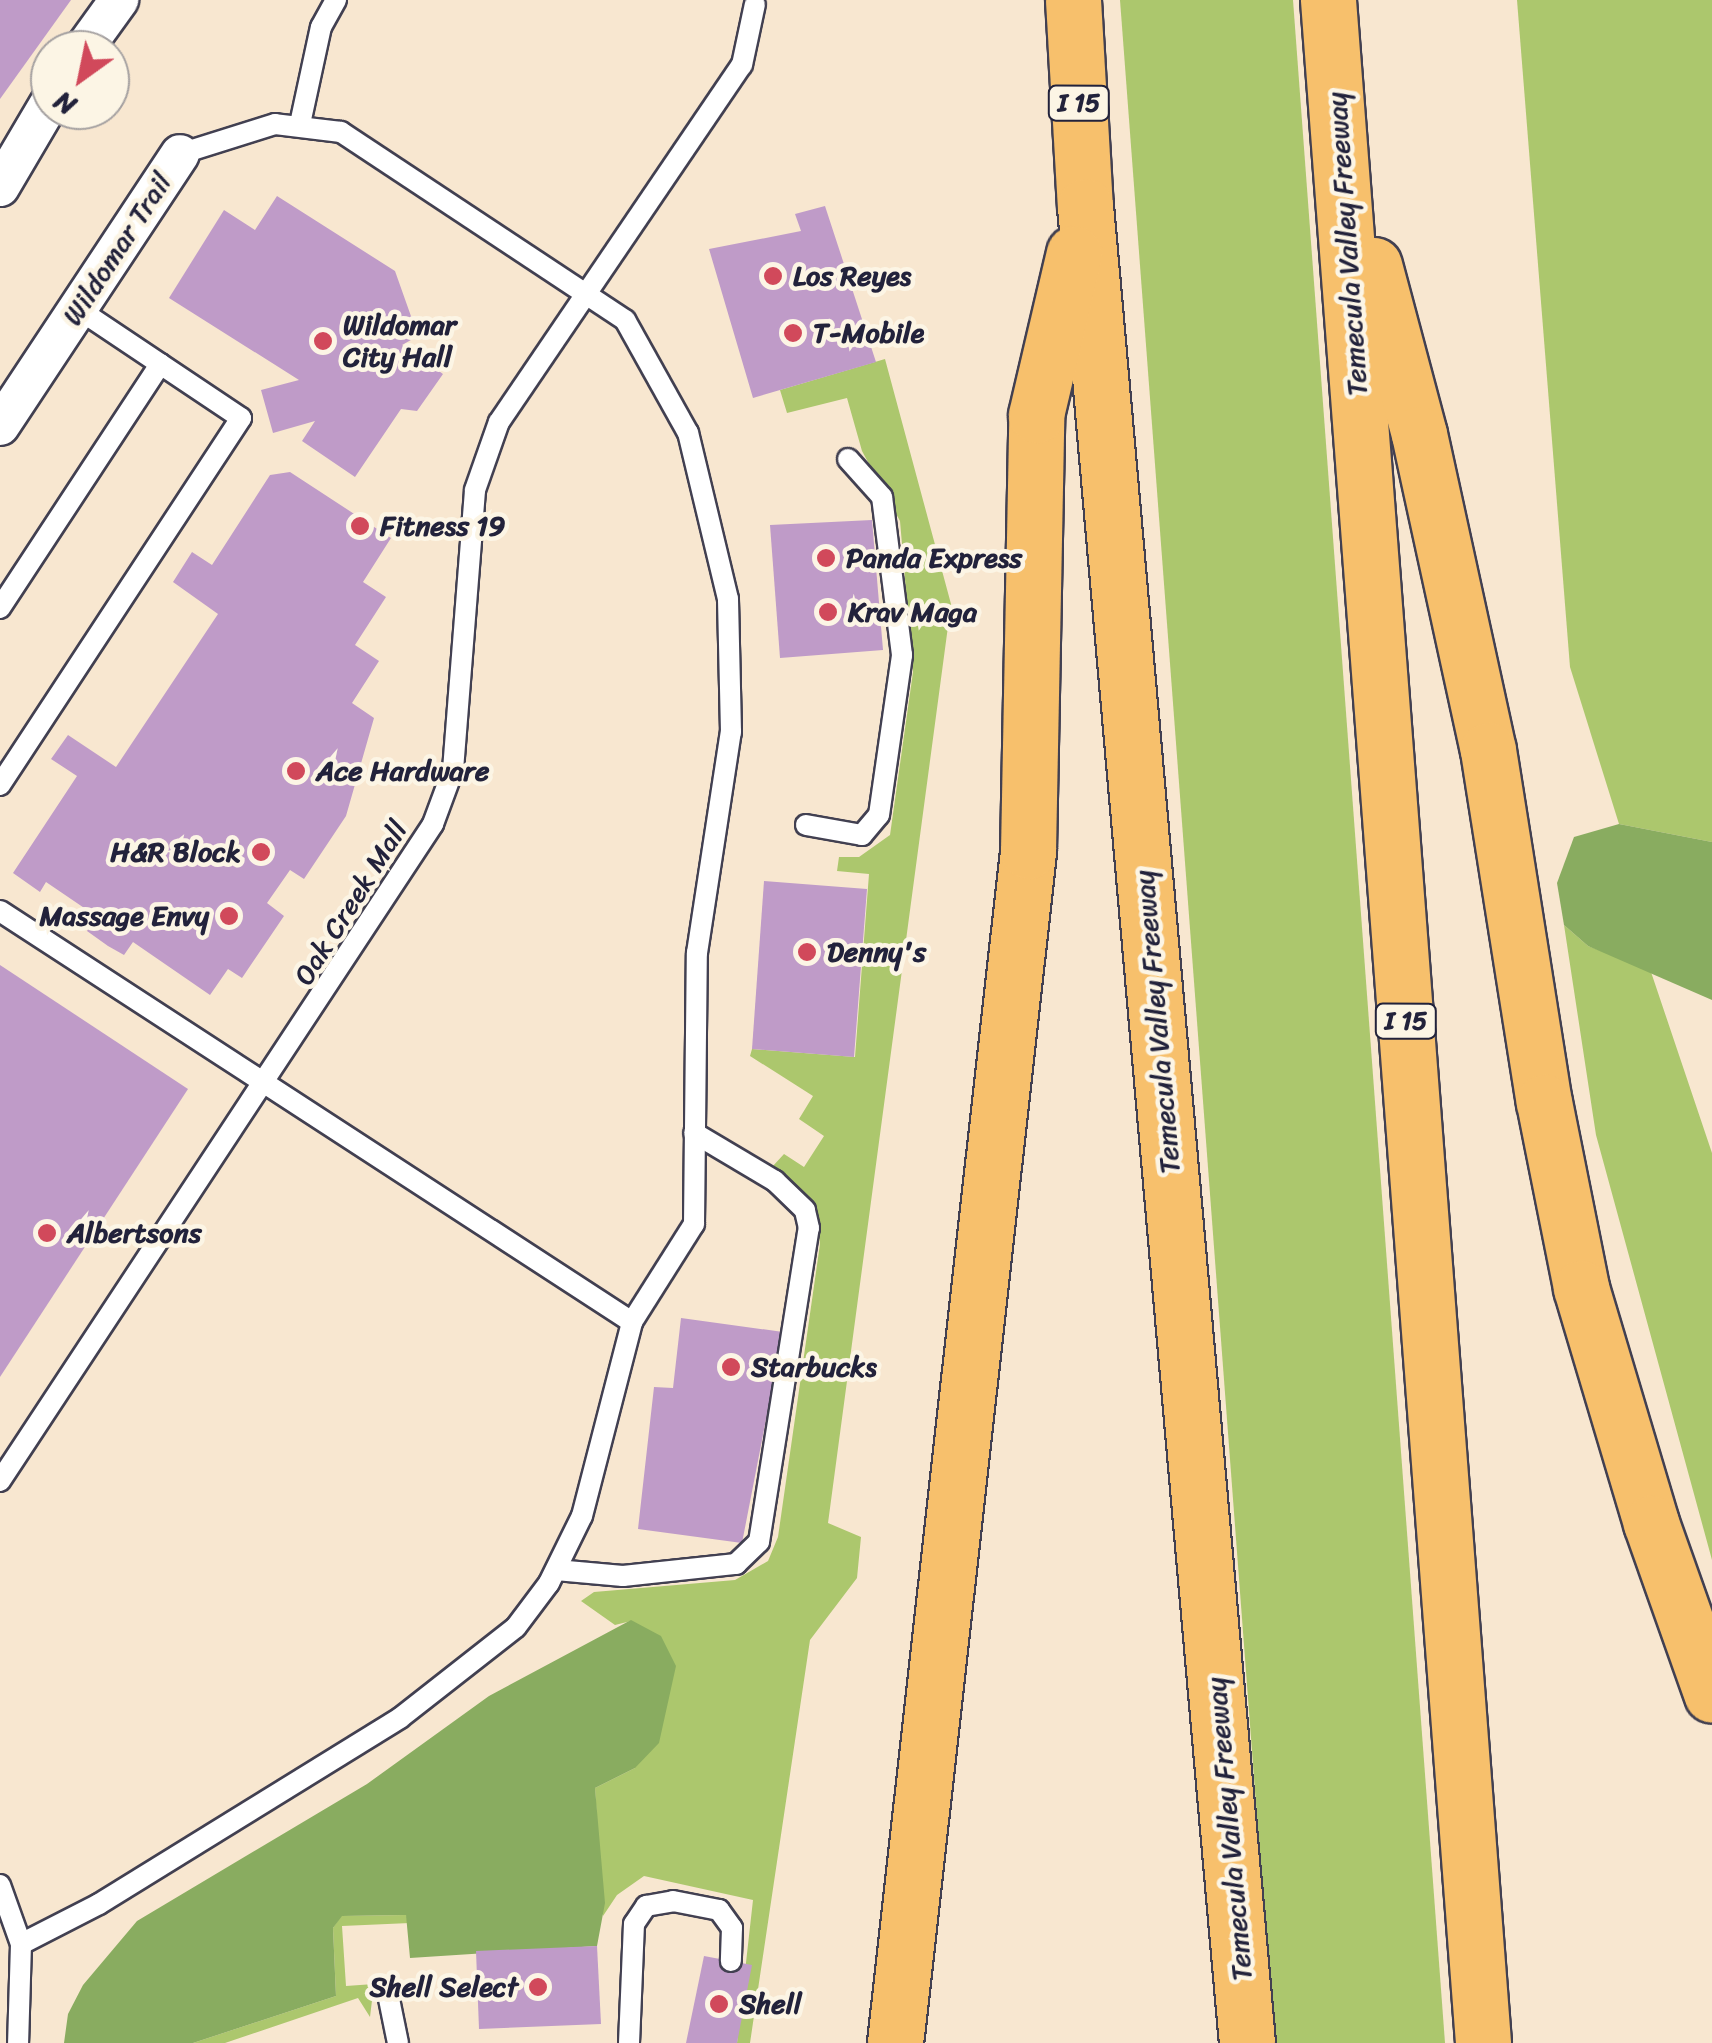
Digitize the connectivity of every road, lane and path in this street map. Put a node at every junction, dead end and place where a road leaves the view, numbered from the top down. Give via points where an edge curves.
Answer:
1 (118, 0) edge
2 (336, 0) edge
3 (1074, 0) edge
4 (1328, 0) edge
5 (754, 4) dead end
6 (97, 30) edge
7 (300, 124) junction
8 (34, 130) edge
9 (1340, 138) junction
10 (180, 154) joint
11 (0, 187) edge
12 (1085, 206) junction
13 (585, 292) junction
14 (78, 309) junction
15 (160, 364) junction
16 (0, 426) edge
17 (848, 459) dead end
18 (0, 608) edge
19 (0, 784) edge
20 (806, 825) dead end
21 (0, 911) edge
22 (269, 1082) junction
23 (694, 1133) junction
24 (632, 1322) junction
25 (0, 1481) edge
26 (556, 1570) junction
27 (1712, 1695) edge
28 (0, 1885) edge
29 (21, 1944) junction
30 (730, 1962) dead end
31 (388, 1994) dead end
32 (18, 2043) edge
33 (398, 2043) edge
34 (629, 2043) edge
35 (895, 2043) edge
36 (1247, 2043) edge
37 (1482, 2043) edge

1 - 6 street
2 - 7 lane via 321,27
3 - 12 highway, Temecula Valley Freeway / I 15
4 - 9 highway, Temecula Valley Freeway / I 15
5 - 13 lane, Oak Creek Mall via 742,65
7 - 10 lane, Wildomar Trail via 274,124
7 - 13 lane, Wildomar Trail via 341,132
8 - 11 street
9 - 27 highway via 1419,434 1488,750 1581,1288 1651,1523
9 - 37 highway, Temecula Valley Freeway / I 15
10 - 14 street, Wildomar Trail
12 - 35 highway via 1036,415 1028,851
12 - 36 highway, Temecula Valley Freeway / I 15
13 - 22 lane, Oak Creek Mall via 499,422 475,490 453,770 433,824
13 - 23 lane, Wildomar Trail via 626,320 688,433 728,600 732,732 696,953
14 - 15 lane
14 - 16 street, Wildomar Trail
15 - 18 lane
15 - 19 lane via 240,418
17 - 20 lane via 882,497 902,655 878,814 862,835
21 - 22 lane
22 - 24 lane
22 - 25 lane, Oak Creek Mall
23 - 24 lane, Wildomar Trail via 694,1224
23 - 26 lane via 775,1181 805,1210 810,1228 759,1542 736,1564 623,1576
24 - 26 lane, Wildomar Trail via 582,1516
26 - 29 lane, Wildomar Trail via 516,1627 400,1718 99,1904
28 - 29 lane
29 - 32 lane
30 - 34 lane via 732,1928 719,1910 673,1901 646,1906 634,1924
31 - 33 lane

